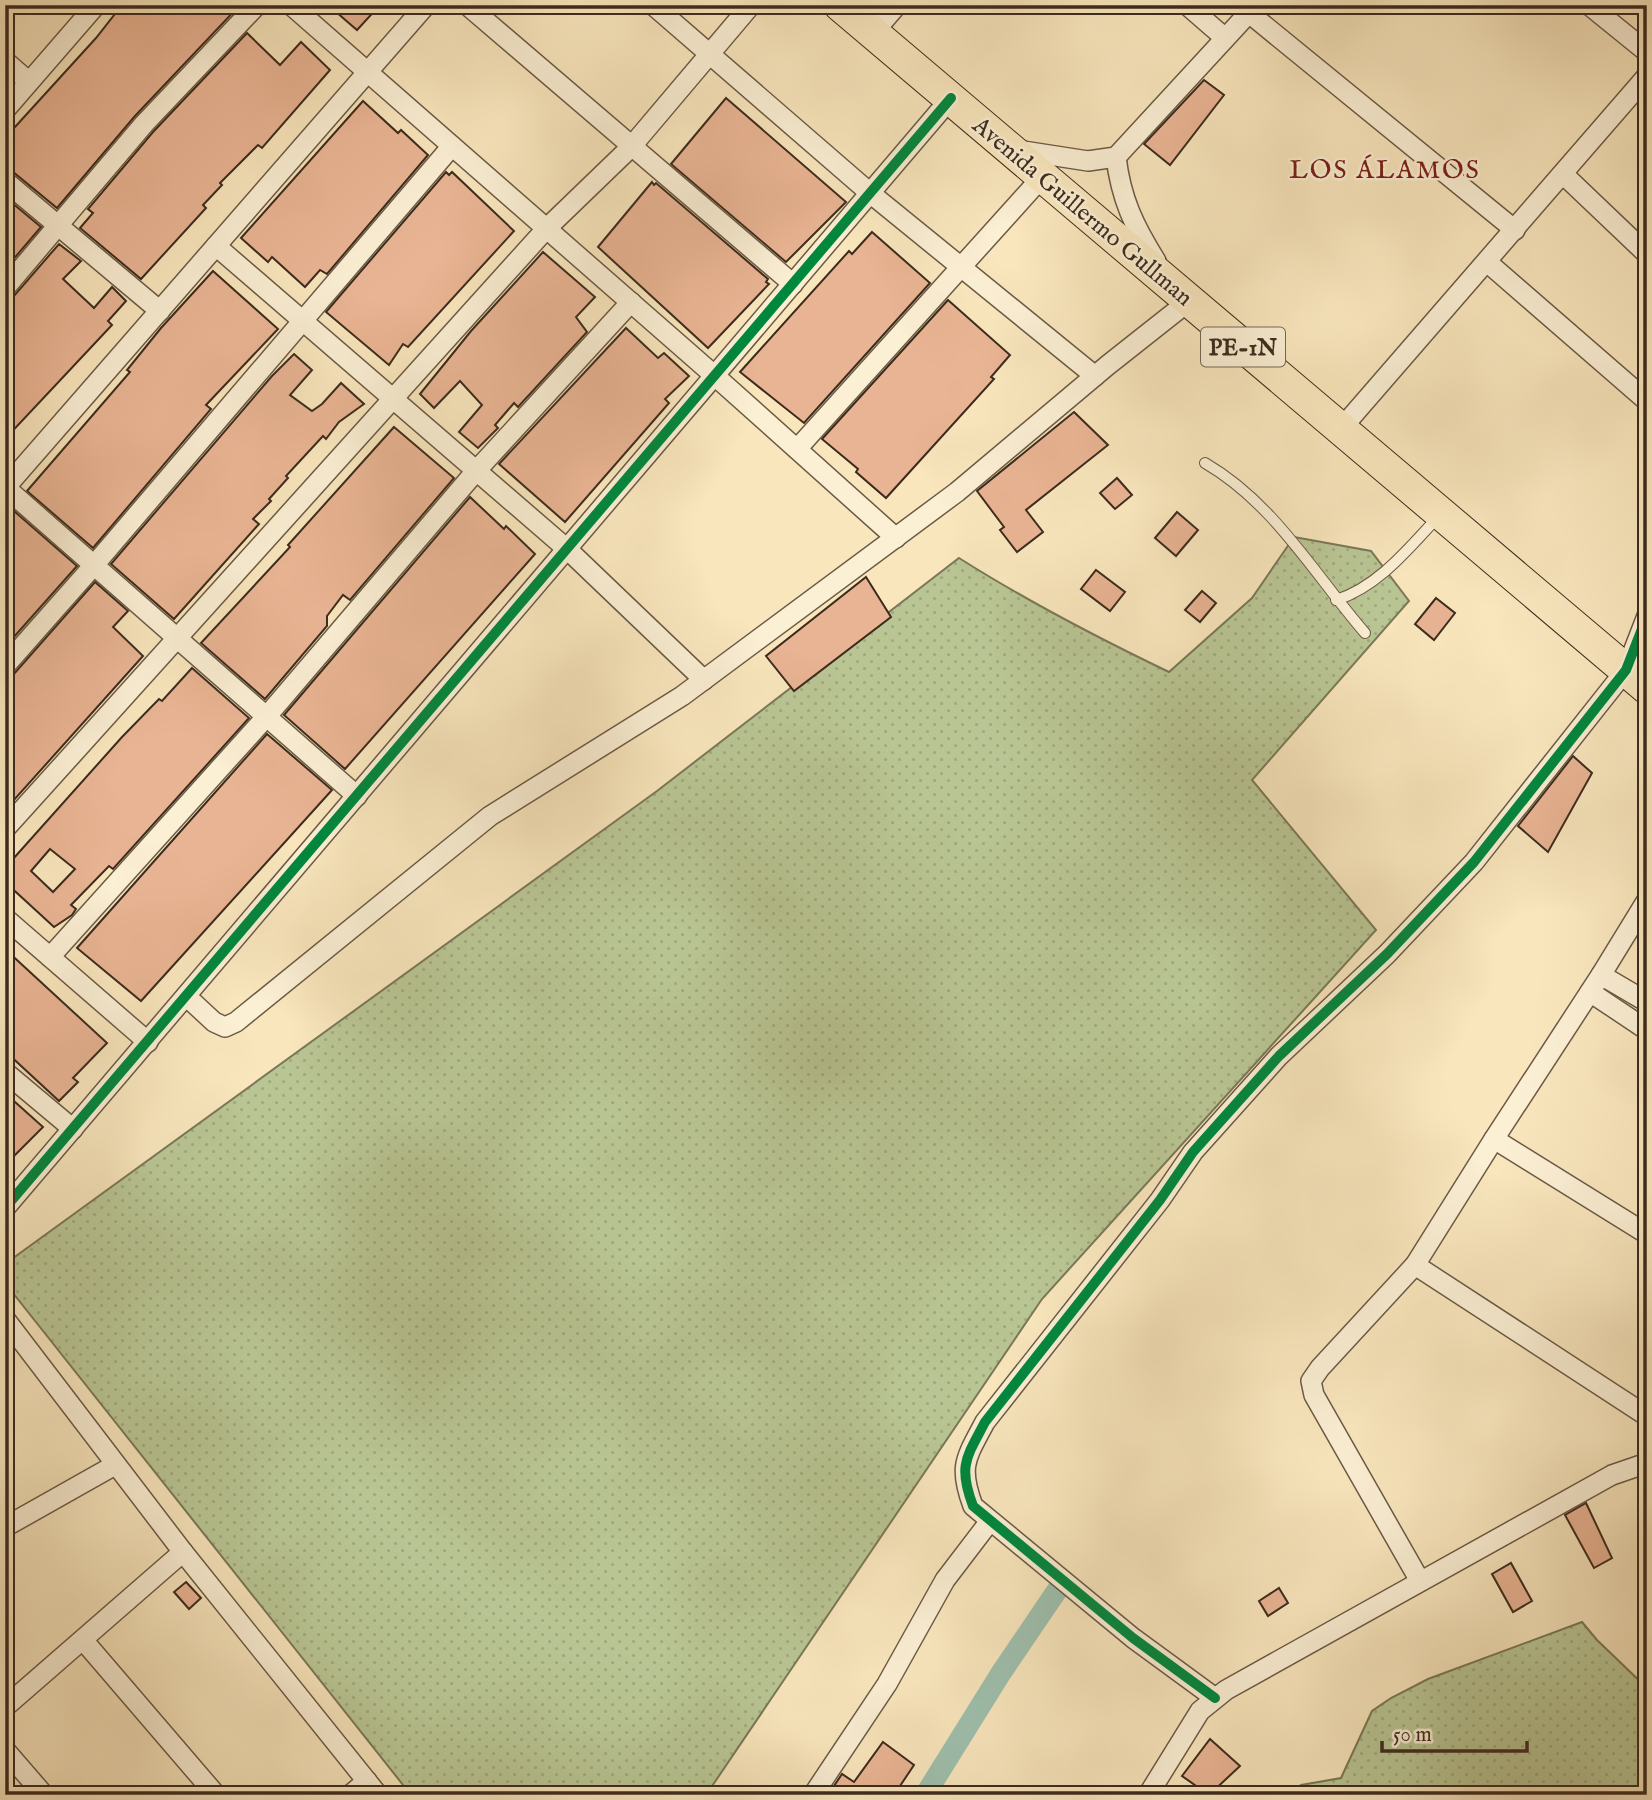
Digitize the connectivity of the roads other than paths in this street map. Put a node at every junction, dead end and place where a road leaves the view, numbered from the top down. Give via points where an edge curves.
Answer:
1 (96, 5) edge
2 (257, 5) edge
3 (290, 5) edge
4 (426, 5) edge
5 (467, 5) edge
6 (653, 5) edge
7 (751, 5) edge
8 (840, 5) edge
9 (897, 5) edge
10 (1187, 5) edge
11 (1589, 5) edge
12 (1253, 9) edge
13 (873, 33) junction
14 (1225, 38) junction
15 (1647, 52) edge
16 (710, 55) junction
17 (5, 61) edge
18 (368, 72) junction
19 (1647, 76) edge
20 (30, 82) junction
21 (951, 98) junction
22 (5, 110) edge
23 (452, 146) junction
24 (631, 147) junction
25 (1011, 149) junction
26 (1116, 157) junction
27 (1563, 174) junction
28 (1043, 176) junction
29 (5, 181) edge
30 (870, 193) junction
31 (58, 225) junction
32 (547, 229) junction
33 (1515, 230) junction
34 (215, 246) junction
35 (1647, 254) edge
36 (1487, 262) junction
37 (960, 268) junction
38 (793, 284) junction
39 (5, 288) edge
40 (1180, 293) junction
41 (631, 302) junction
42 (160, 311) junction
43 (302, 321) junction
44 (715, 376) junction
45 (1095, 376) junction
46 (393, 399) junction
47 (1647, 401) edge
48 (1340, 430) junction
49 (797, 449) junction
50 (1205, 463) dead end
51 (477, 471) junction
52 (5, 488) edge
53 (1441, 514) junction
54 (896, 538) junction
55 (567, 549) junction
56 (96, 564) junction
57 (1336, 600) junction
58 (1647, 616) edge
59 (1365, 633) dead end
60 (178, 637) junction
61 (5, 666) edge
62 (1636, 679) edge
63 (704, 680) junction
64 (267, 716) junction
65 (357, 796) junction
66 (5, 829) edge
67 (1647, 900) edge
68 (5, 918) edge
69 (50, 957) junction
70 (1601, 975) junction
71 (1590, 992) junction
72 (186, 996) junction
73 (1647, 1002) edge
74 (1647, 1030) edge
75 (148, 1042) junction
76 (5, 1072) edge
77 (73, 1129) junction
78 (1494, 1139) junction
79 (5, 1208) edge
80 (1647, 1234) edge
81 (1415, 1265) junction
82 (5, 1320) edge
83 (1647, 1416) edge
84 (1647, 1463) edge
85 (115, 1465) junction
86 (990, 1521) junction
87 (5, 1527) edge
88 (183, 1552) junction
89 (1420, 1581) junction
90 (83, 1640) junction
91 (1215, 1698) junction
92 (5, 1707) edge
93 (5, 1750) edge
94 (372, 1788) edge
95 (44, 1795) edge
96 (216, 1795) edge
97 (350, 1795) edge
98 (813, 1795) edge
99 (1149, 1795) edge

1 - 20 street
2 - 31 street via 144,124
3 - 18 street
4 - 18 street
5 - 24 street
6 - 16 street
7 - 16 street
8 - 13 main road, Avenida Guillermo Gullman / PE-1N
9 - 13 street
10 - 14 street
11 - 15 street
12 - 14 street
12 - 33 street
13 - 21 main road, Avenida Guillermo Gullman / PE-1N
14 - 26 street
16 - 24 street
16 - 30 street
17 - 20 street
18 - 23 street
18 - 34 street
19 - 27 street
20 - 22 street
21 - 25 main road, Avenida Guillermo Gullman / PE-1N
21 - 30 street
23 - 32 street
23 - 43 street
24 - 32 street
24 - 38 street
25 - 26 street via 1088,161
25 - 28 main road, Avenida Guillermo Gullman / PE-1N
26 - 40 street via 1123,197 1137,231
27 - 33 street
27 - 35 street
28 - 37 street
28 - 40 main road, Avenida Guillermo Gullman / PE-1N
29 - 31 street
30 - 37 street
30 - 38 street
31 - 39 street
31 - 42 street
32 - 41 street
32 - 46 street
33 - 36 street
34 - 42 street
34 - 43 street
36 - 47 street
36 - 48 street
37 - 45 street
37 - 49 street
38 - 44 street
40 - 45 street
40 - 48 main road, Avenida Guillermo Gullman / PE-1N
41 - 44 street
41 - 51 street
42 - 52 street
43 - 46 street
43 - 56 street
44 - 49 street
44 - 55 street
45 - 54 street
46 - 51 street
46 - 60 street
48 - 53 main road, Avenida Guillermo Gullman / PE-1N
49 - 54 street
50 - 57 lane via 1255,499
51 - 55 street
51 - 64 street
52 - 56 street
53 - 57 lane via 1390,568
53 - 62 main road, Avenida Guillermo Gullman / PE-1N
54 - 63 street
55 - 63 street
55 - 65 street
56 - 60 street
56 - 61 street
57 - 59 lane
58 - 62 street
60 - 64 street
60 - 66 street
62 - 86 street via 1474,862 1387,954 1279,1056 1193,1152 985,1422 966,1457 964,1481 972,1506
63 - 72 street via 490,816 236,1022 225,1027 214,1022
64 - 65 street
64 - 69 street
65 - 72 street
67 - 70 street
68 - 69 street
69 - 75 street
70 - 71 street
70 - 73 street
71 - 74 street
71 - 78 street
72 - 75 street
75 - 77 street
76 - 77 street
77 - 79 street
78 - 80 street
78 - 81 street
81 - 83 street
81 - 89 street via 1311,1381 1314,1395
82 - 85 street
84 - 89 street via 1612,1475
85 - 87 street
85 - 88 street
86 - 91 street via 1133,1638
86 - 98 street via 945,1580 887,1684
88 - 90 street
88 - 94 street
89 - 91 street
90 - 92 street
90 - 96 street
91 - 99 street via 1190,1724
93 - 95 street
94 - 97 street

